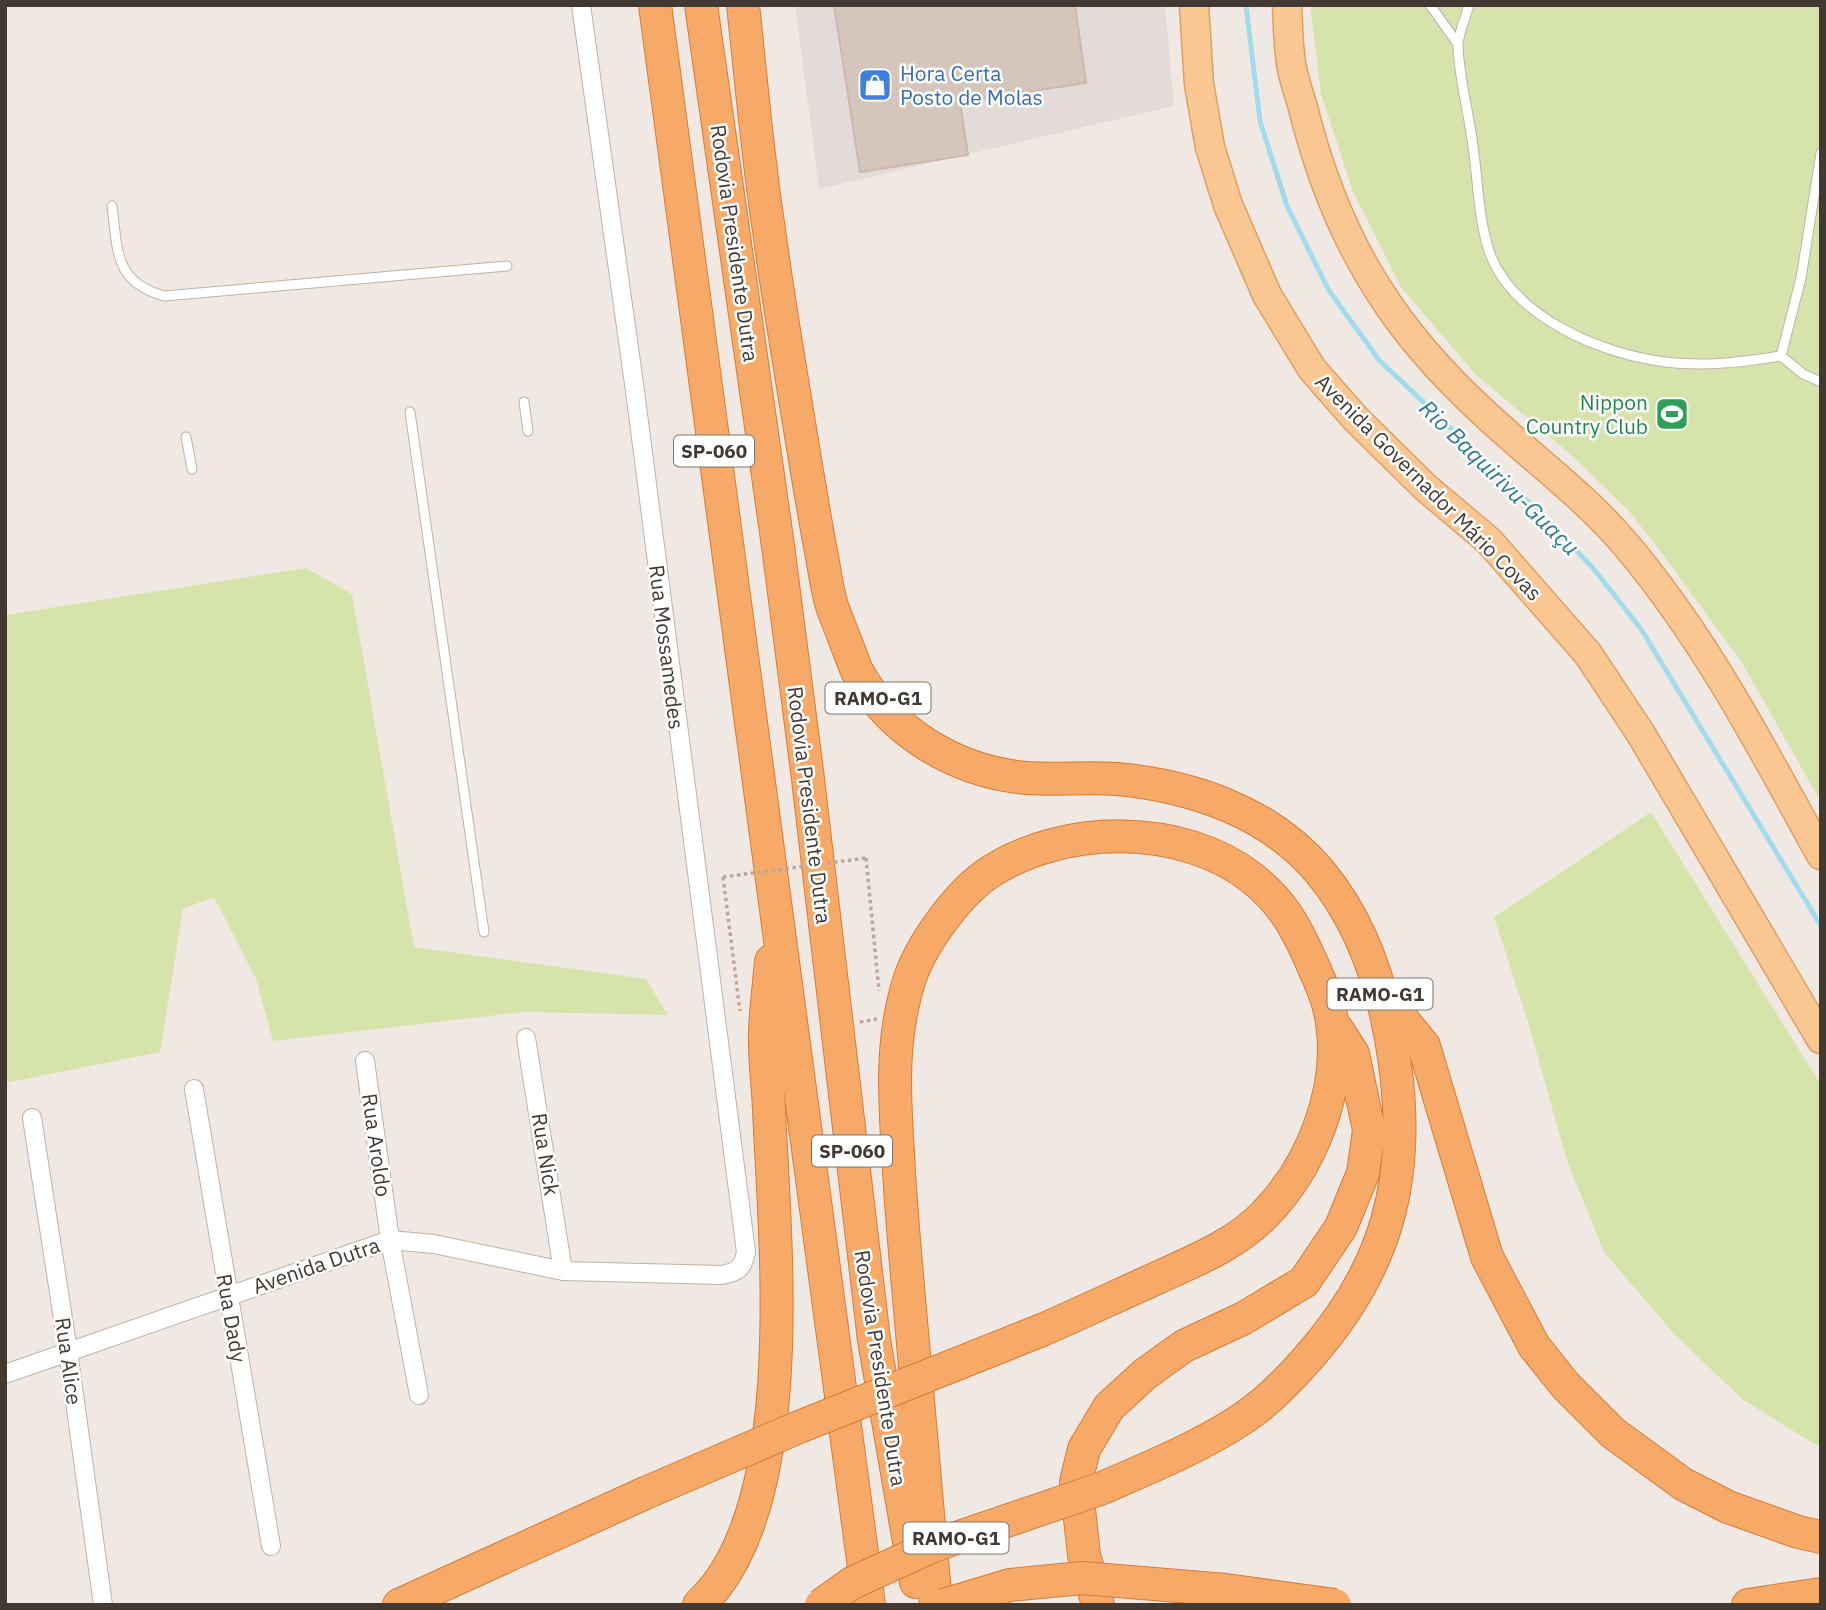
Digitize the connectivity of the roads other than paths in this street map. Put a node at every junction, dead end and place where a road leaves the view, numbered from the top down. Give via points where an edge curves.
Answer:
1 (581, 5) edge
2 (655, 5) edge
3 (701, 5) edge
4 (743, 5) edge
5 (1194, 5) edge
6 (1287, 5) edge
7 (1430, 5) edge
8 (1469, 5) edge
9 (1458, 44) junction
10 (1821, 153) edge
11 (112, 206) dead end
12 (508, 266) dead end
13 (1781, 356) junction
14 (1821, 382) edge
15 (524, 402) dead end
16 (410, 412) dead end
17 (528, 431) dead end
18 (186, 437) dead end
19 (192, 470) dead end
20 (1821, 855) edge
21 (776, 897) junction
22 (484, 932) dead end
23 (1378, 989) junction
24 (1332, 1022) junction
25 (526, 1038) dead end
26 (1821, 1039) edge
27 (365, 1062) dead end
28 (194, 1089) dead end
29 (32, 1118) dead end
30 (390, 1240) junction
31 (563, 1270) junction
32 (722, 1275) joint
33 (228, 1295) junction
34 (68, 1351) junction
35 (5, 1374) edge
36 (419, 1395) dead end
37 (1821, 1536) edge
38 (271, 1546) dead end
39 (1821, 1594) edge
40 (103, 1605) edge
41 (398, 1605) edge
42 (699, 1605) edge
43 (821, 1605) edge
44 (869, 1605) edge
45 (920, 1605) edge
46 (936, 1605) edge
47 (943, 1605) edge
48 (1098, 1605) edge
49 (1335, 1605) edge
50 (1748, 1605) edge

1 - 32 street, Rua Mossamedes via 746,1252 744,1264 736,1272
2 - 21 highway, Rodovia Presidente Dutra / SP-060
3 - 45 highway, Rodovia Presidente Dutra / SP-060 via 809,784 874,1340
4 - 23 highway, RAMO-G1 via 767,220 810,491 831,605 858,671 884,707 917,739 959,762 1025,778 1116,779 1158,785 1200,795 1247,814 1280,835 1318,870 1351,916
5 - 26 main road, Avenida Governador Mário Covas via 1199,84 1210,147 1228,205 1267,295 1312,369 1356,419 1489,541 1588,654 1641,734
6 - 20 main road via 1291,63 1311,141 1334,206 1378,290 1437,368 1558,475 1667,594 1747,721
7 - 9 lane
8 - 9 lane
9 - 13 lane via 1489,251 1521,299 1564,329 1630,355 1706,364
10 - 13 lane via 1801,278
11 - 12 lane via 119,259 127,276 145,291 164,296
13 - 14 lane
15 - 17 lane
16 - 22 lane
18 - 19 lane
21 - 42 highway via 765,1032 777,1318 769,1424 754,1507 718,1585
21 - 44 highway, Rodovia Presidente Dutra / SP-060
23 - 37 highway via 1424,1046 1486,1257 1534,1346 1566,1386 1613,1433 1683,1484 1728,1507
23 - 43 highway, RAMO-G1, bridge via 1391,1037 1398,1092 1400,1140 1394,1192 1380,1244 1358,1293 1286,1384 1247,1416 1202,1443 1100,1489 933,1546 852,1583
24 - 41 highway, bridge via 1334,1070 1310,1150 1265,1214 1241,1235 1195,1261 1042,1330 643,1494
24 - 46 highway via 1322,985 1290,916 1250,877 1193,847 1111,835 1022,855 988,873 930,938 911,975 896,1035 894,1094
24 - 48 highway via 1353,1054 1369,1130 1363,1173 1341,1227 1304,1282 1244,1318 1184,1346 1145,1374 1103,1418 1084,1449 1076,1482 1084,1555
25 - 31 street, Rua Nick
27 - 30 street, Rua Aroldo
28 - 33 street, Rua Dady
29 - 34 street, Rua Alice
30 - 31 street, Avenida Dutra via 434,1244
30 - 33 street, Avenida Dutra
30 - 36 street, Rua Aroldo
31 - 32 street, Avenida Dutra
33 - 34 street, Avenida Dutra
33 - 38 street, Rua Dady
34 - 35 street, Avenida Dutra
34 - 40 street, Rua Alice
39 - 50 highway
47 - 49 highway, bridge via 1010,1585 1082,1578

